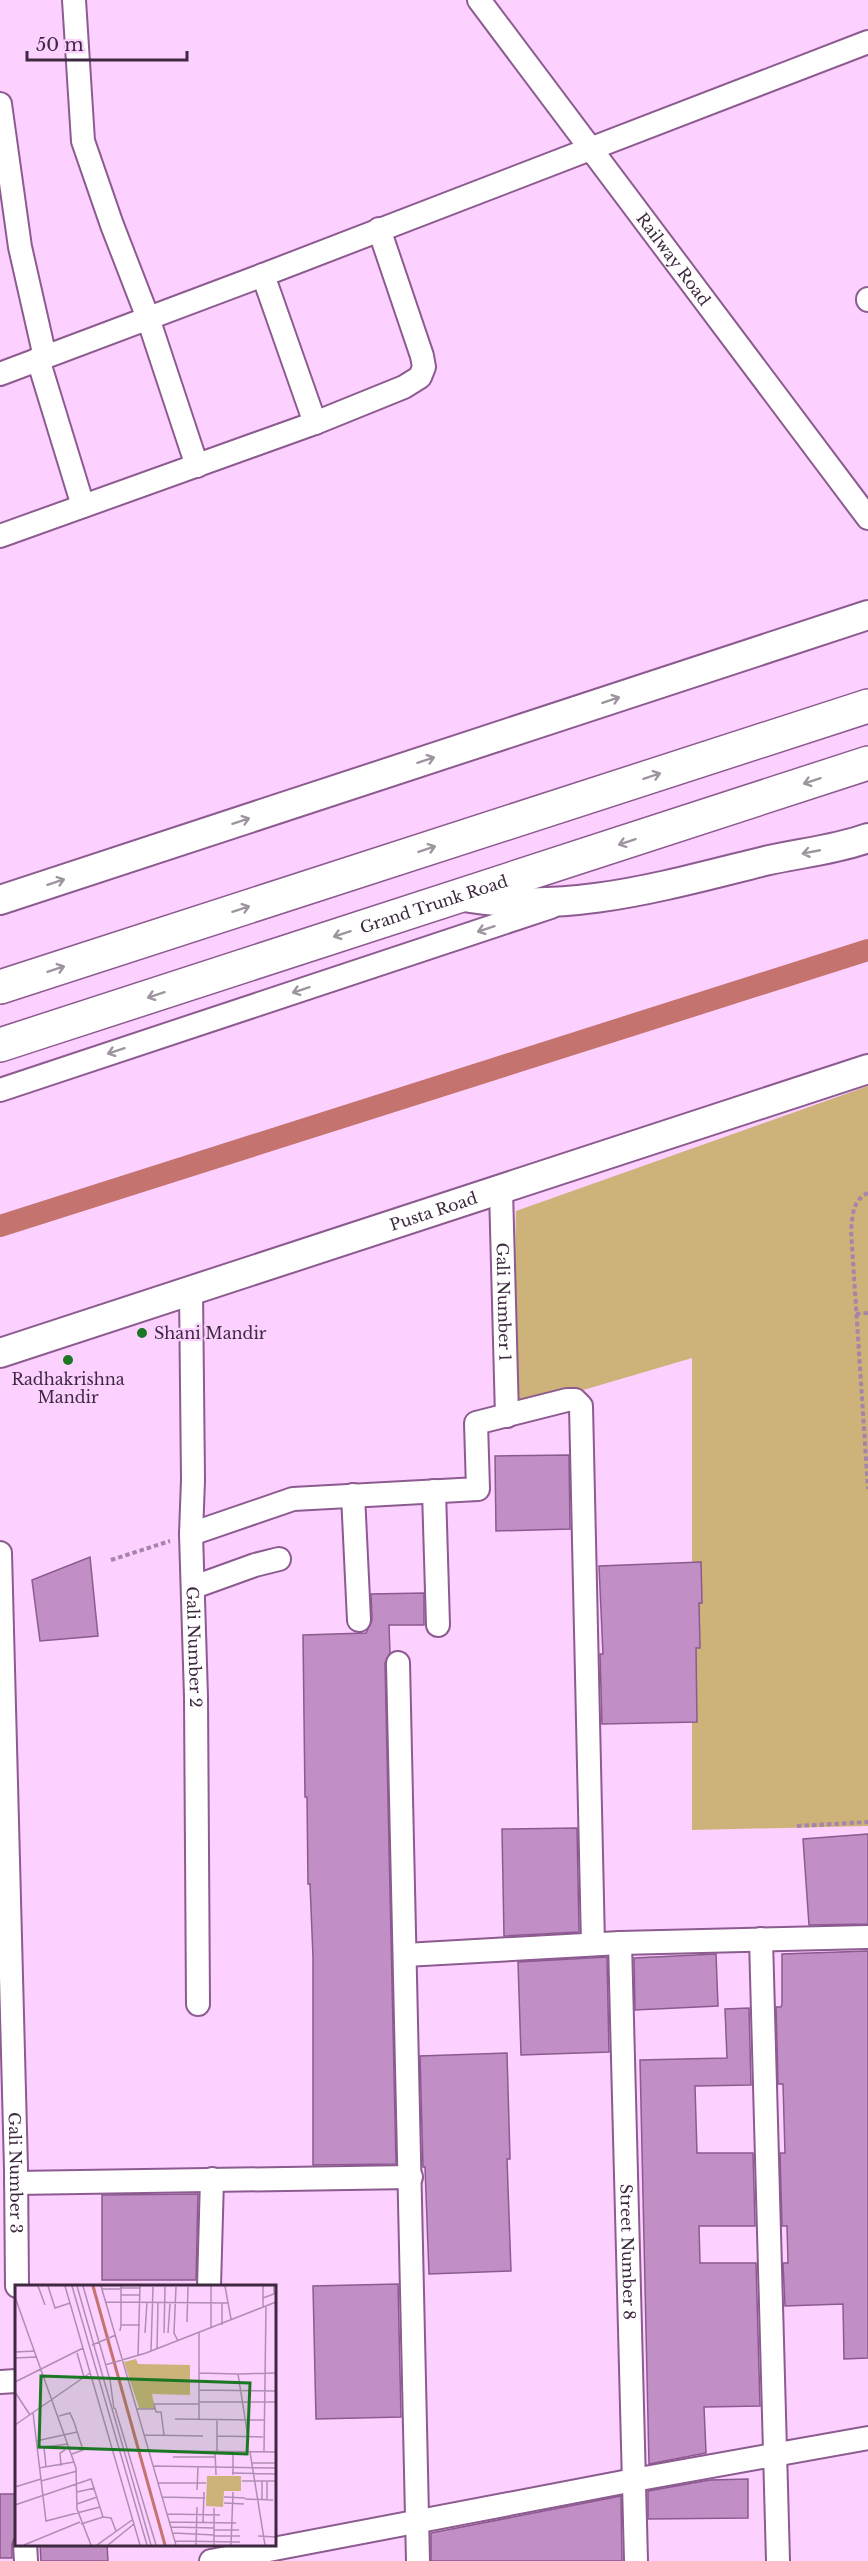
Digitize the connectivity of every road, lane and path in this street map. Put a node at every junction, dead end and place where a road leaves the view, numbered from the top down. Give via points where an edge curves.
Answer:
1 (74, 0) edge
2 (479, 0) edge
3 (868, 42) edge
4 (0, 104) edge
5 (590, 149) junction
6 (379, 230) junction
7 (263, 275) junction
8 (148, 318) junction
9 (42, 358) junction
10 (0, 374) edge
11 (315, 423) junction
12 (197, 466) junction
13 (83, 506) junction
14 (868, 518) edge
15 (0, 536) edge
16 (868, 615) edge
17 (868, 706) edge
18 (868, 763) edge
19 (868, 838) edge
20 (459, 897) junction
21 (0, 900) edge
22 (561, 904) junction
23 (0, 987) edge
24 (0, 1045) edge
25 (868, 1069) edge
26 (0, 1089) edge
27 (501, 1190) junction
28 (868, 1192) edge
29 (191, 1290) junction
30 (868, 1313) edge
31 (856, 1314) junction
32 (0, 1353) edge
33 (507, 1416) junction
34 (868, 1489) edge
35 (434, 1491) junction
36 (353, 1495) junction
37 (191, 1534) junction
38 (0, 1553) edge
39 (279, 1559) dead end
40 (111, 1560) dead end
41 (194, 1587) junction
42 (359, 1620) dead end
43 (438, 1625) dead end
44 (398, 1663) dead end
45 (2, 1705) edge
46 (868, 1822) edge
47 (797, 1826) dead end
48 (5, 1904) edge
49 (868, 1937) edge
50 (761, 1939) junction
51 (620, 1943) junction
52 (593, 1944) junction
53 (405, 1955) junction
54 (5, 1957) edge
55 (198, 2004) dead end
56 (11, 2174) edge
57 (411, 2177) junction
58 (212, 2179) junction
59 (17, 2285) edge
60 (209, 2285) edge
61 (15, 2381) edge
62 (0, 2382) edge
63 (868, 2438) edge
64 (775, 2455) junction
65 (634, 2480) junction
66 (418, 2521) junction
67 (210, 2561) edge
68 (418, 2561) edge
69 (636, 2561) edge
70 (778, 2561) edge

1 - 8 street via 83,141
2 - 5 street, Railway Road
3 - 5 street
4 - 9 street via 20,247
5 - 6 street
5 - 14 street, Railway Road
6 - 7 street
6 - 11 street via 424,367 420,377 404,387
7 - 8 street
7 - 11 street
8 - 9 street
8 - 12 street
9 - 10 street
9 - 13 street
11 - 12 street
12 - 13 street
13 - 15 street
21 -> 16 main road
23 -> 17 highway
18 -> 20 highway, Grand Trunk Road
19 -> 22 main road via 649,889
20 - 22 main road via 493,903
20 -> 24 highway, Grand Trunk Road
22 -> 26 street
25 - 27 main road, Pusta Road
27 - 29 main road, Pusta Road
27 - 33 street, Gali Number 1
28 - 31 path via 855,1203 851,1231
29 - 32 main road, Pusta Road
29 - 37 street, Gali Number 2
30 - 31 path
31 - 34 path
33 - 35 street via 476,1423 478,1489
33 - 52 street via 567,1400 575,1400 581,1406
35 - 36 street
35 - 43 street
36 - 37 street via 292,1500
36 - 42 street
37 - 40 path
37 - 41 street, Gali Number 2
38 - 45 street, Gali Number 3
39 - 41 street
41 - 55 street, Gali Number 2
44 - 53 street
45 - 48 street, Gali Number 3
46 - 47 path
48 - 54 street, Gali Number 3
49 - 50 street
50 - 51 street
50 - 64 street
51 - 52 street
51 - 65 street, Street Number 8
52 - 53 street
53 - 57 street
54 - 56 street, Gali Number 3
56 - 58 street
56 - 59 street, Gali Number 3
57 - 58 street
57 - 66 street
58 - 60 street
61 - 62 street
63 - 64 street
64 - 65 street
64 - 70 street
65 - 66 street
65 - 69 street, Street Number 8
66 - 67 street
66 - 68 street

